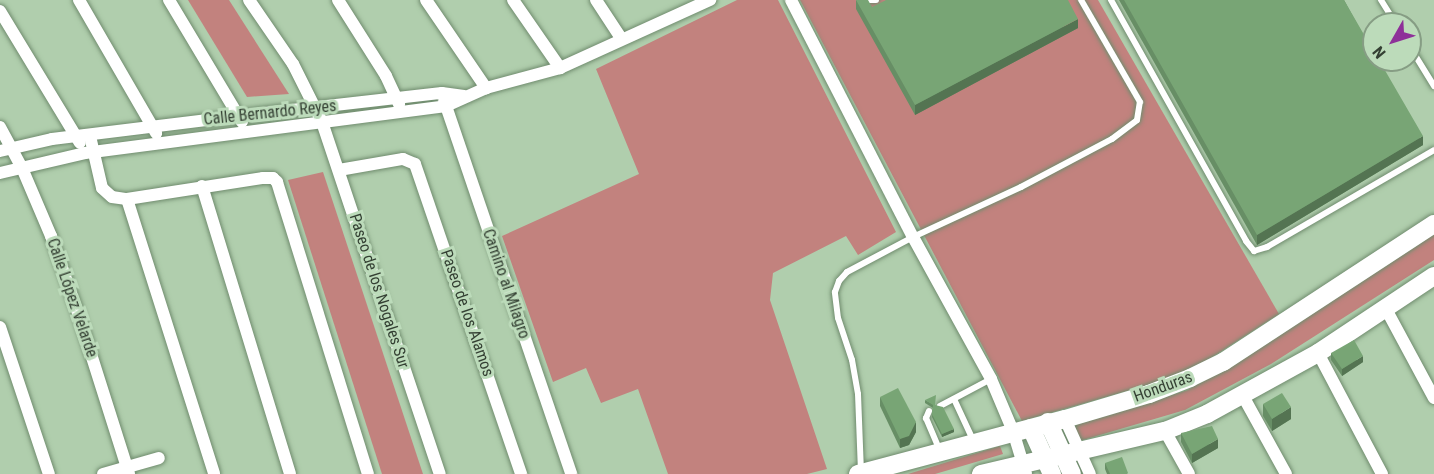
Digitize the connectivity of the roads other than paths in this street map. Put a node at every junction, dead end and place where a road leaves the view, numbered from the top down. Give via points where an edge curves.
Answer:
1 (79, 0) edge
2 (169, 0) edge
3 (249, 0) edge
4 (338, 0) edge
5 (426, 0) edge
6 (513, 0) edge
7 (596, 0) edge
8 (710, 0) edge
9 (790, 0) edge
10 (868, 0) edge
11 (876, 0) edge
12 (1081, 0) edge
13 (1111, 0) edge
14 (686, 5) edge
15 (0, 10) edge
16 (621, 39) junction
17 (1422, 67) edge
18 (560, 68) junction
19 (1434, 87) edge
20 (486, 88) junction
21 (396, 98) junction
22 (444, 99) junction
23 (316, 108) junction
24 (402, 111) junction
25 (239, 116) junction
26 (322, 122) junction
27 (0, 127) edge
28 (154, 127) junction
29 (247, 131) junction
30 (83, 137) junction
31 (158, 143) junction
32 (6, 150) edge
33 (1434, 150) edge
34 (89, 152) junction
35 (22, 168) junction
36 (339, 170) junction
37 (0, 173) edge
38 (202, 186) junction
39 (127, 199) junction
40 (1434, 224) edge
41 (913, 237) junction
42 (1434, 276) edge
43 (1386, 309) junction
44 (0, 327) edge
45 (1318, 353) junction
46 (991, 379) junction
47 (1243, 396) junction
48 (1434, 398) edge
49 (954, 399) junction
50 (940, 406) edge
51 (929, 411) dead end
52 (1057, 420) junction
53 (1022, 429) junction
54 (1165, 431) junction
55 (974, 443) junction
56 (940, 452) junction
57 (159, 458) dead end
58 (1059, 460) edge
59 (1024, 470) edge
60 (128, 471) edge
61 (49, 474) edge
62 (103, 474) edge
63 (214, 474) edge
64 (290, 474) edge
65 (368, 474) edge
66 (441, 474) edge
67 (521, 474) edge
68 (571, 474) edge
69 (860, 474) edge
70 (981, 474) edge
71 (1072, 474) edge
72 (1090, 474) edge
73 (1189, 474) edge
74 (1286, 474) edge
75 (1382, 474) edge

1 - 28 street
2 - 25 street
3 - 23 street, Paseo de los Nogales Sur via 293,64
4 - 21 street
5 - 20 street
6 - 18 street
7 - 16 street
8 - 14 street, Calle Bernardo Reyes
9 - 41 street
10 - 11 lane
12 - 41 lane via 1140,102 1137,120 1112,139 1021,187
13 - 33 lane via 1254,251
14 - 16 street, Calle Bernardo Reyes
15 - 30 street
16 - 18 street, Calle Bernardo Reyes
17 - 19 lane
18 - 20 street, Calle Bernardo Reyes
20 - 22 street, Calle Bernardo Reyes
21 - 22 street, Calle Bernardo Reyes
21 - 23 street, Calle Bernardo Reyes
21 - 24 street
22 - 24 street, Calle Bernardo Reyes
22 - 68 street, Camino al Milagro
23 - 25 street, Calle Bernardo Reyes
23 - 26 street, Paseo de los Nogales Sur
24 - 26 street, Calle Bernardo Reyes
25 - 28 street, Calle Bernardo Reyes
25 - 29 street
26 - 29 street, Calle Bernardo Reyes
26 - 36 street, Paseo de los Nogales Sur
27 - 32 street, Calle López Velarde
28 - 30 street, Calle Bernardo Reyes
28 - 31 street
29 - 31 street, Calle Bernardo Reyes
30 - 32 street, Calle Bernardo Reyes via 52,139
30 - 34 street
31 - 34 street, Calle Bernardo Reyes
32 - 35 street, Calle López Velarde
34 - 35 street, Calle Bernardo Reyes
34 - 39 street via 106,193
35 - 37 street, Calle Bernardo Reyes
35 - 60 street, Calle López Velarde via 78,313
36 - 66 street, Paseo de los Nogales Sur
36 - 67 street, Paseo de los Alamos via 403,159 414,164
38 - 39 street
38 - 64 street
38 - 65 street via 273,178 281,190
39 - 63 street
40 - 52 street, Honduras via 1223,362 1149,394
41 - 46 street
41 - 69 lane via 847,273 838,281 835,292 858,394
42 - 43 street
43 - 45 street
43 - 48 street
44 - 61 street
45 - 47 street
45 - 75 street
46 - 49 lane
46 - 53 street
47 - 54 street
47 - 74 street
49 - 50 lane
49 - 55 lane
51 - 56 lane via 926,417
52 - 53 street, Honduras
52 - 58 street
53 - 55 street, Honduras
53 - 58 street
53 - 59 street
54 - 58 street
54 - 73 street
55 - 56 street, Honduras
56 - 69 street, Honduras
57 - 60 street
58 - 59 street
58 - 71 street
58 - 72 street
59 - 70 street
60 - 62 street

